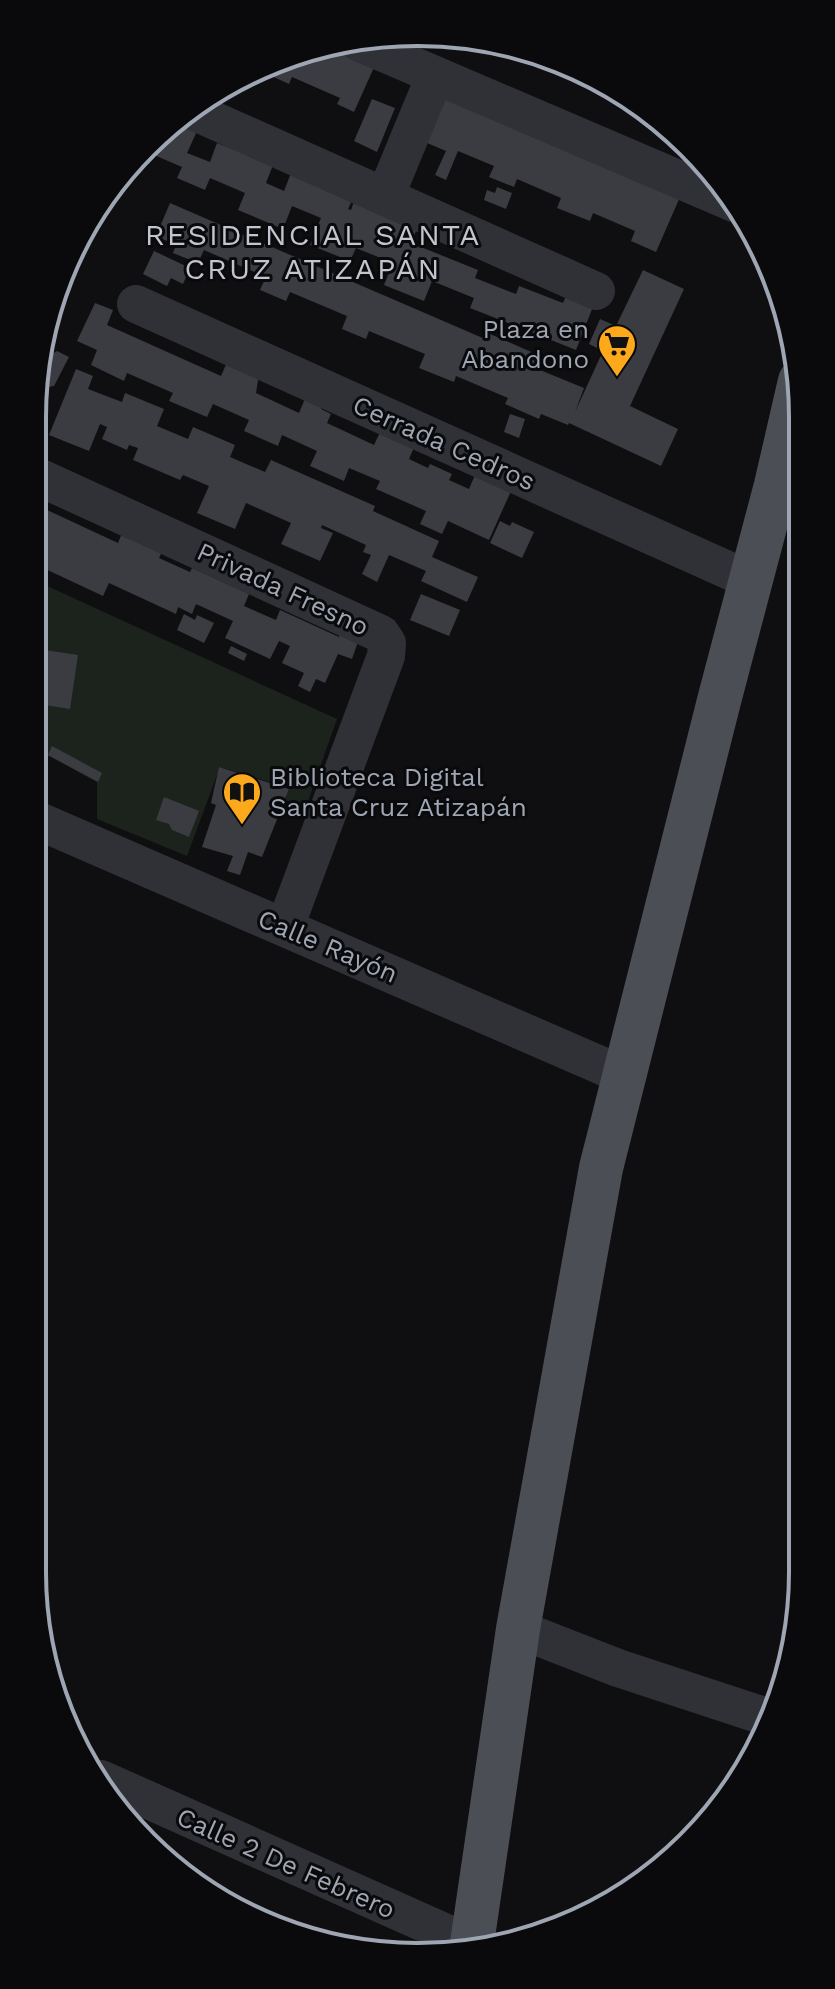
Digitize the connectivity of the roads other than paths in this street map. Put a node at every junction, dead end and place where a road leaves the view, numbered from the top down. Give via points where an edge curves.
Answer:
1 (373, 49) edge
2 (435, 76) junction
3 (202, 115) edge
4 (715, 195) edge
5 (385, 197) junction
6 (596, 291) dead end
7 (136, 304) dead end
8 (46, 480) edge
9 (788, 488) edge
10 (752, 581) junction
11 (46, 824) edge
12 (285, 927) junction
13 (623, 1075) junction
14 (518, 1629) junction
15 (761, 1715) edge
16 (114, 1785) edge
17 (472, 1939) edge
18 (457, 1941) edge

1 - 2 street
2 - 4 street
2 - 5 street
3 - 5 street
5 - 6 street
7 - 10 street, Cerrada Cedros
8 - 12 street, Privada Fresno via 381,634 387,643
9 - 10 main road
10 - 13 main road
11 - 12 street, Calle Rayón
12 - 13 street, Calle Rayón
13 - 14 main road via 601,1168
14 - 15 street
14 - 17 main road
16 - 18 street, Calle 2 De Febrero

